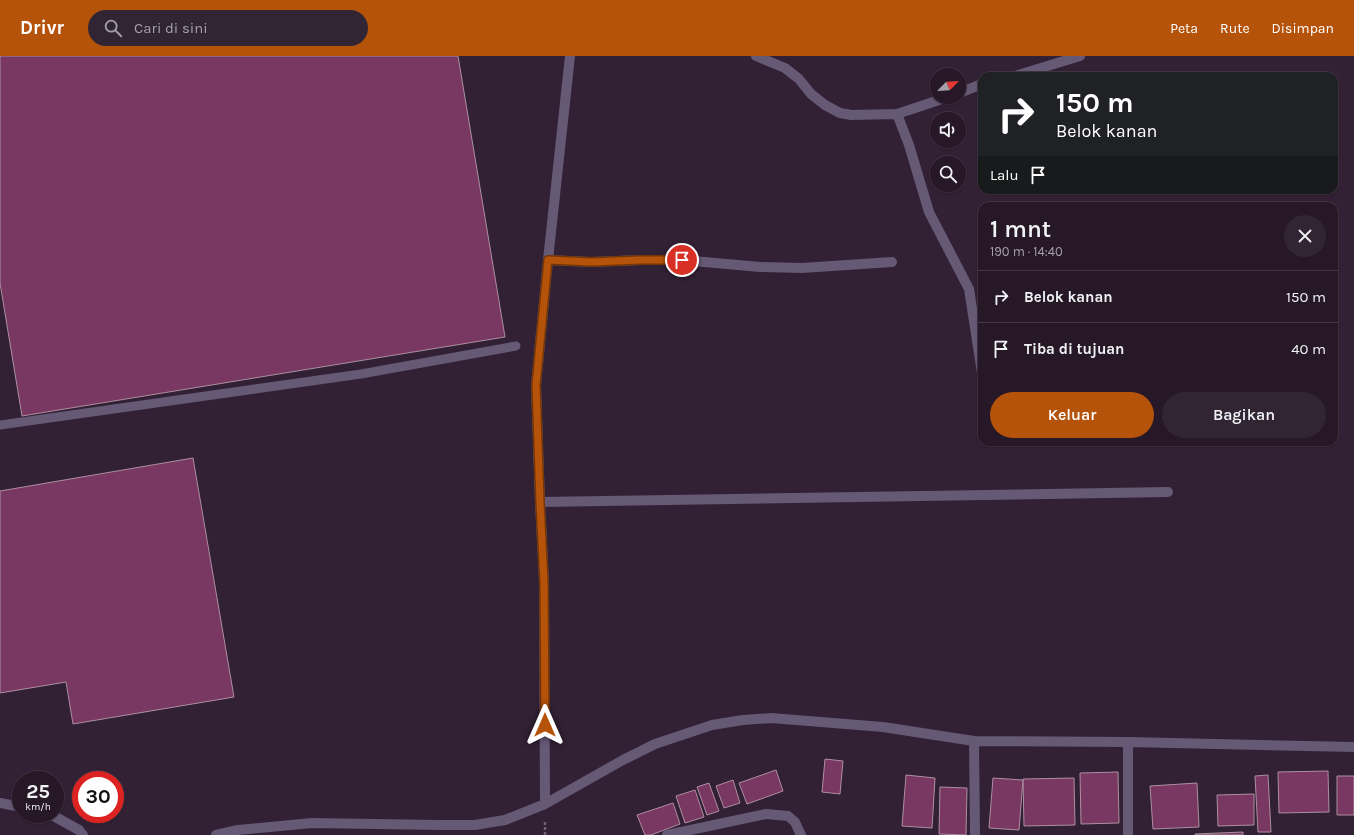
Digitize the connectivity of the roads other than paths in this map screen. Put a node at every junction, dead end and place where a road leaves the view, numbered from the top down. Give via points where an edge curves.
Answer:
1 (570, 56) edge
2 (756, 56) edge
3 (1080, 56) edge
4 (1028, 72) edge
5 (978, 86) edge
6 (966, 90) edge
7 (930, 103) edge
8 (897, 114) junction
9 (548, 260) junction
10 (892, 262) dead end
11 (516, 346) dead end
12 (978, 347) edge
13 (0, 425) edge
14 (1168, 492) dead end
15 (540, 502) junction
16 (974, 740) junction
17 (1128, 742) junction
18 (1354, 747) edge
19 (0, 803) edge
20 (545, 804) junction
21 (12, 805) edge
22 (64, 822) edge
23 (83, 835) edge
24 (216, 835) edge
25 (667, 835) edge
26 (801, 835) edge
27 (975, 835) edge
28 (1128, 835) edge

1 - 9 street
2 - 8 street via 785,68 799,79 811,94 840,113
3 - 4 street
5 - 6 street
7 - 8 street
8 - 12 street via 929,212 969,289
9 - 10 street via 682,260 802,268
9 - 15 street via 536,385
11 - 13 lane via 361,374
14 - 15 street
15 - 20 street via 544,582
16 - 17 street
16 - 20 street via 876,726 782,718 743,720 712,725 655,744
16 - 27 street
17 - 18 street
17 - 28 street
19 - 21 street
20 - 24 street via 506,820 475,824 312,823 238,830
22 - 23 street
25 - 26 street via 766,814 788,816 795,822

